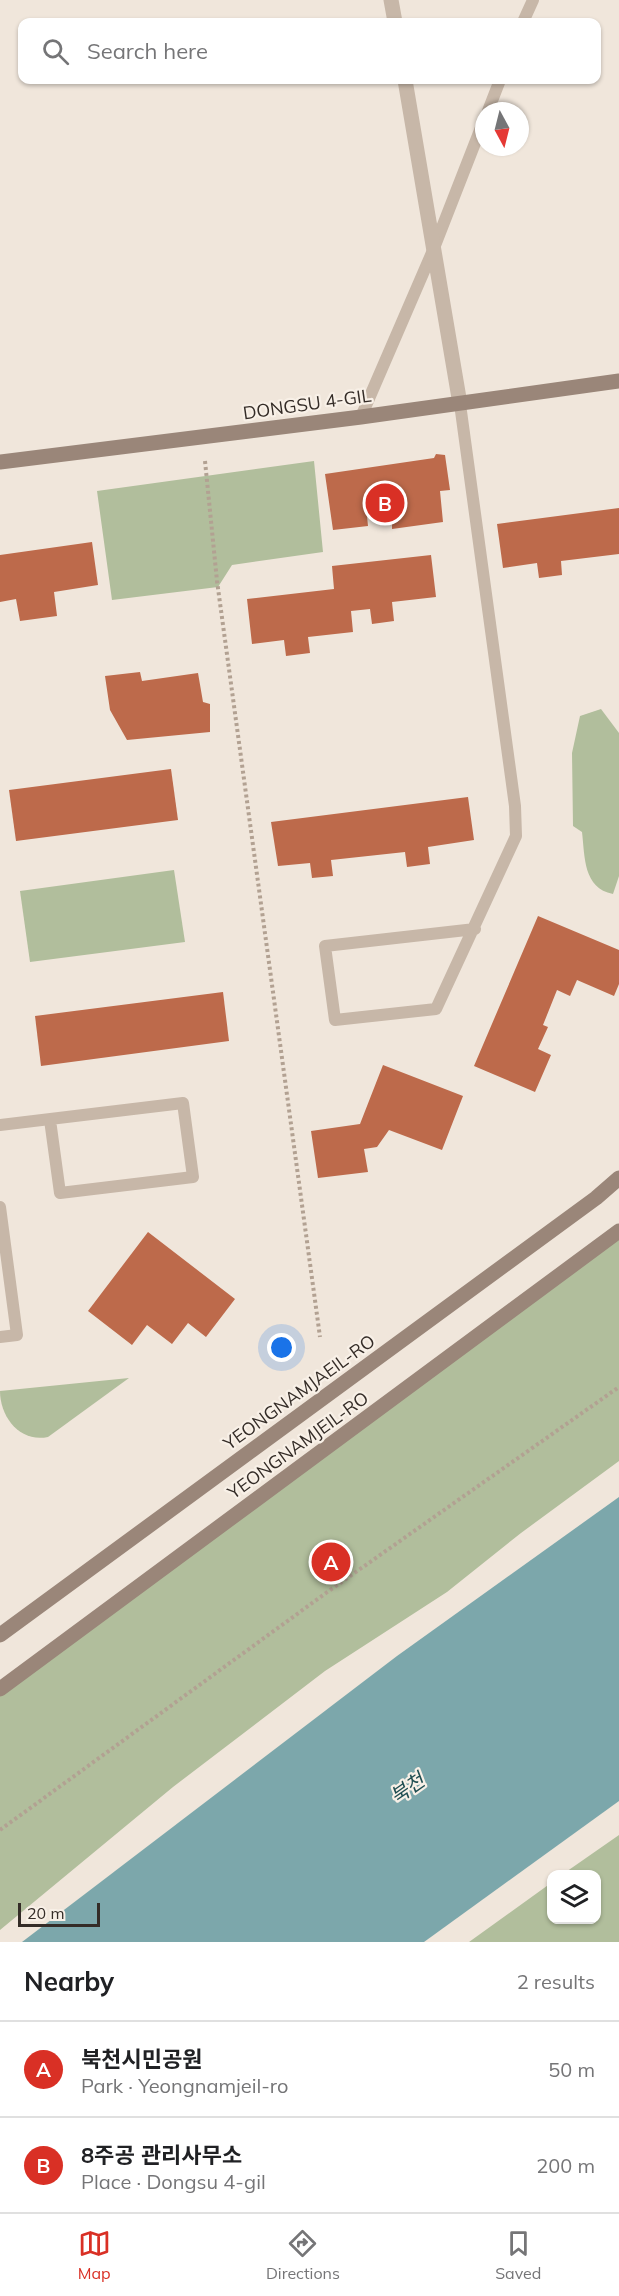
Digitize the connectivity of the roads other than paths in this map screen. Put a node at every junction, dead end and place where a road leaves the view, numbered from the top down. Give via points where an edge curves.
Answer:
1 (391, 0) edge
2 (533, 0) edge
3 (394, 18) edge
4 (525, 18) edge
5 (406, 84) edge
6 (498, 84) edge
7 (491, 102) edge
8 (475, 143) edge
9 (434, 248) junction
10 (619, 381) edge
11 (460, 404) junction
12 (361, 417) junction
13 (0, 462) edge
14 (475, 929) junction
15 (50, 1120) junction
16 (0, 1125) edge
17 (619, 1178) edge
18 (0, 1207) edge
19 (619, 1231) edge
20 (4, 1265) edge
21 (0, 1337) edge
22 (0, 1635) edge
23 (0, 1689) edge

1 - 3 street
2 - 4 lane
5 - 9 street
6 - 7 lane
8 - 9 lane
9 - 11 street
9 - 12 lane
10 - 11 street, DONGSU 4-GIL
11 - 12 street, DONGSU 4-GIL
11 - 14 lane via 516,836
12 - 13 street, DONGSU 4-GIL
14 - 14 lane via 436,1009 335,1020 325,946
15 - 15 lane via 60,1193 193,1177 183,1103
15 - 16 lane
17 - 22 street, YEONGNAMJAEIL-RO
18 - 20 lane
19 - 23 street, YEONGNAMJEIL-RO
20 - 21 lane via 17,1335

